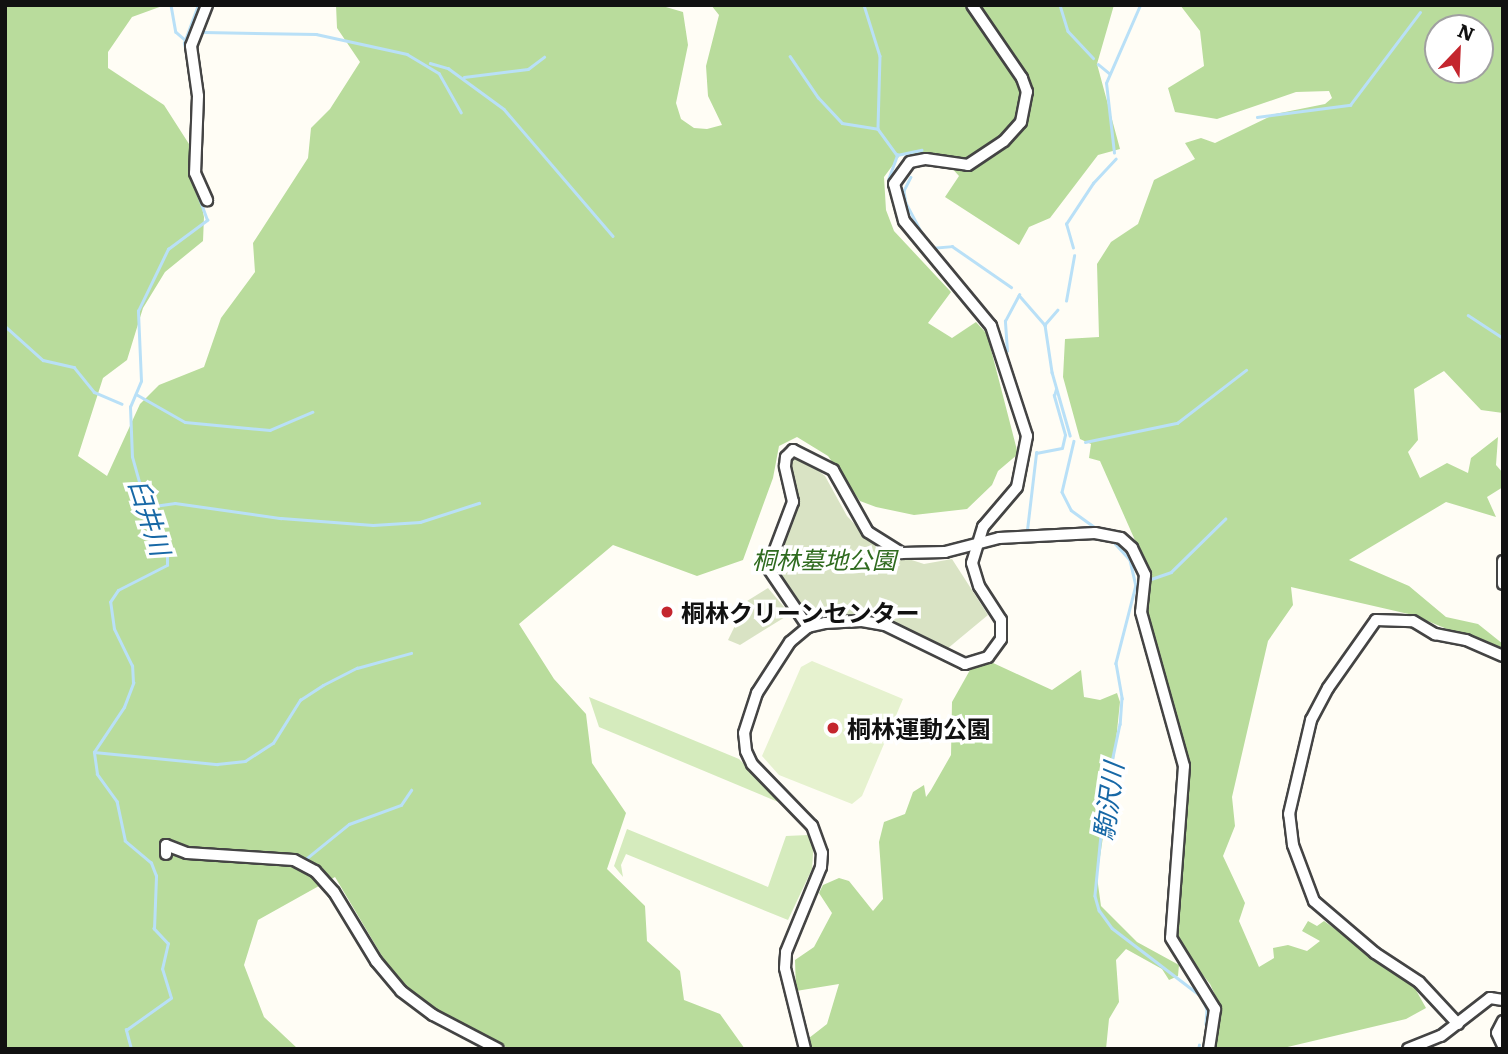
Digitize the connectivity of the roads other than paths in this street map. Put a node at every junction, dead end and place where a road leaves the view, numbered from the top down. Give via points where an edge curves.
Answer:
1 (207, 5) edge
2 (972, 5) edge
3 (207, 200) dead end
4 (975, 544) junction
5 (1503, 561) edge
6 (1503, 584) edge
7 (808, 627) junction
8 (1503, 656) edge
9 (166, 854) dead end
10 (1503, 1000) edge
11 (1503, 1020) edge
12 (1458, 1024) junction
13 (1503, 1046) edge
14 (498, 1049) edge
15 (805, 1049) edge
16 (1209, 1049) edge
17 (1408, 1049) edge

1 - 3 street via 191,46 198,96 195,173
2 - 4 street via 1022,78 1027,92 1021,122 1004,141 968,165 926,159 910,162 894,184 904,221 990,326 1027,436 1017,487 983,527
4 - 7 street via 975,575 1003,630 1000,645 982,661 954,661 902,632 862,621
4 - 7 street via 922,555 887,547 868,532 833,470 793,450 785,467 793,502 768,568
4 - 16 street via 999,538 1107,533 1121,538 1141,560 1145,575 1141,611 1184,766 1171,938 1215,1009
5 - 6 street
7 - 15 street via 778,654 757,693 744,733 752,764 812,826 820,842 821,867 786,952 785,968
8 - 12 street via 1466,640 1434,635 1413,621 1376,621 1311,720 1289,814 1293,845 1314,901 1375,953 1419,982
9 - 14 street via 166,845 187,853 294,860 315,871 401,990 433,1015
10 - 12 street via 1490,998
11 - 13 street via 1497,1033
12 - 17 street

